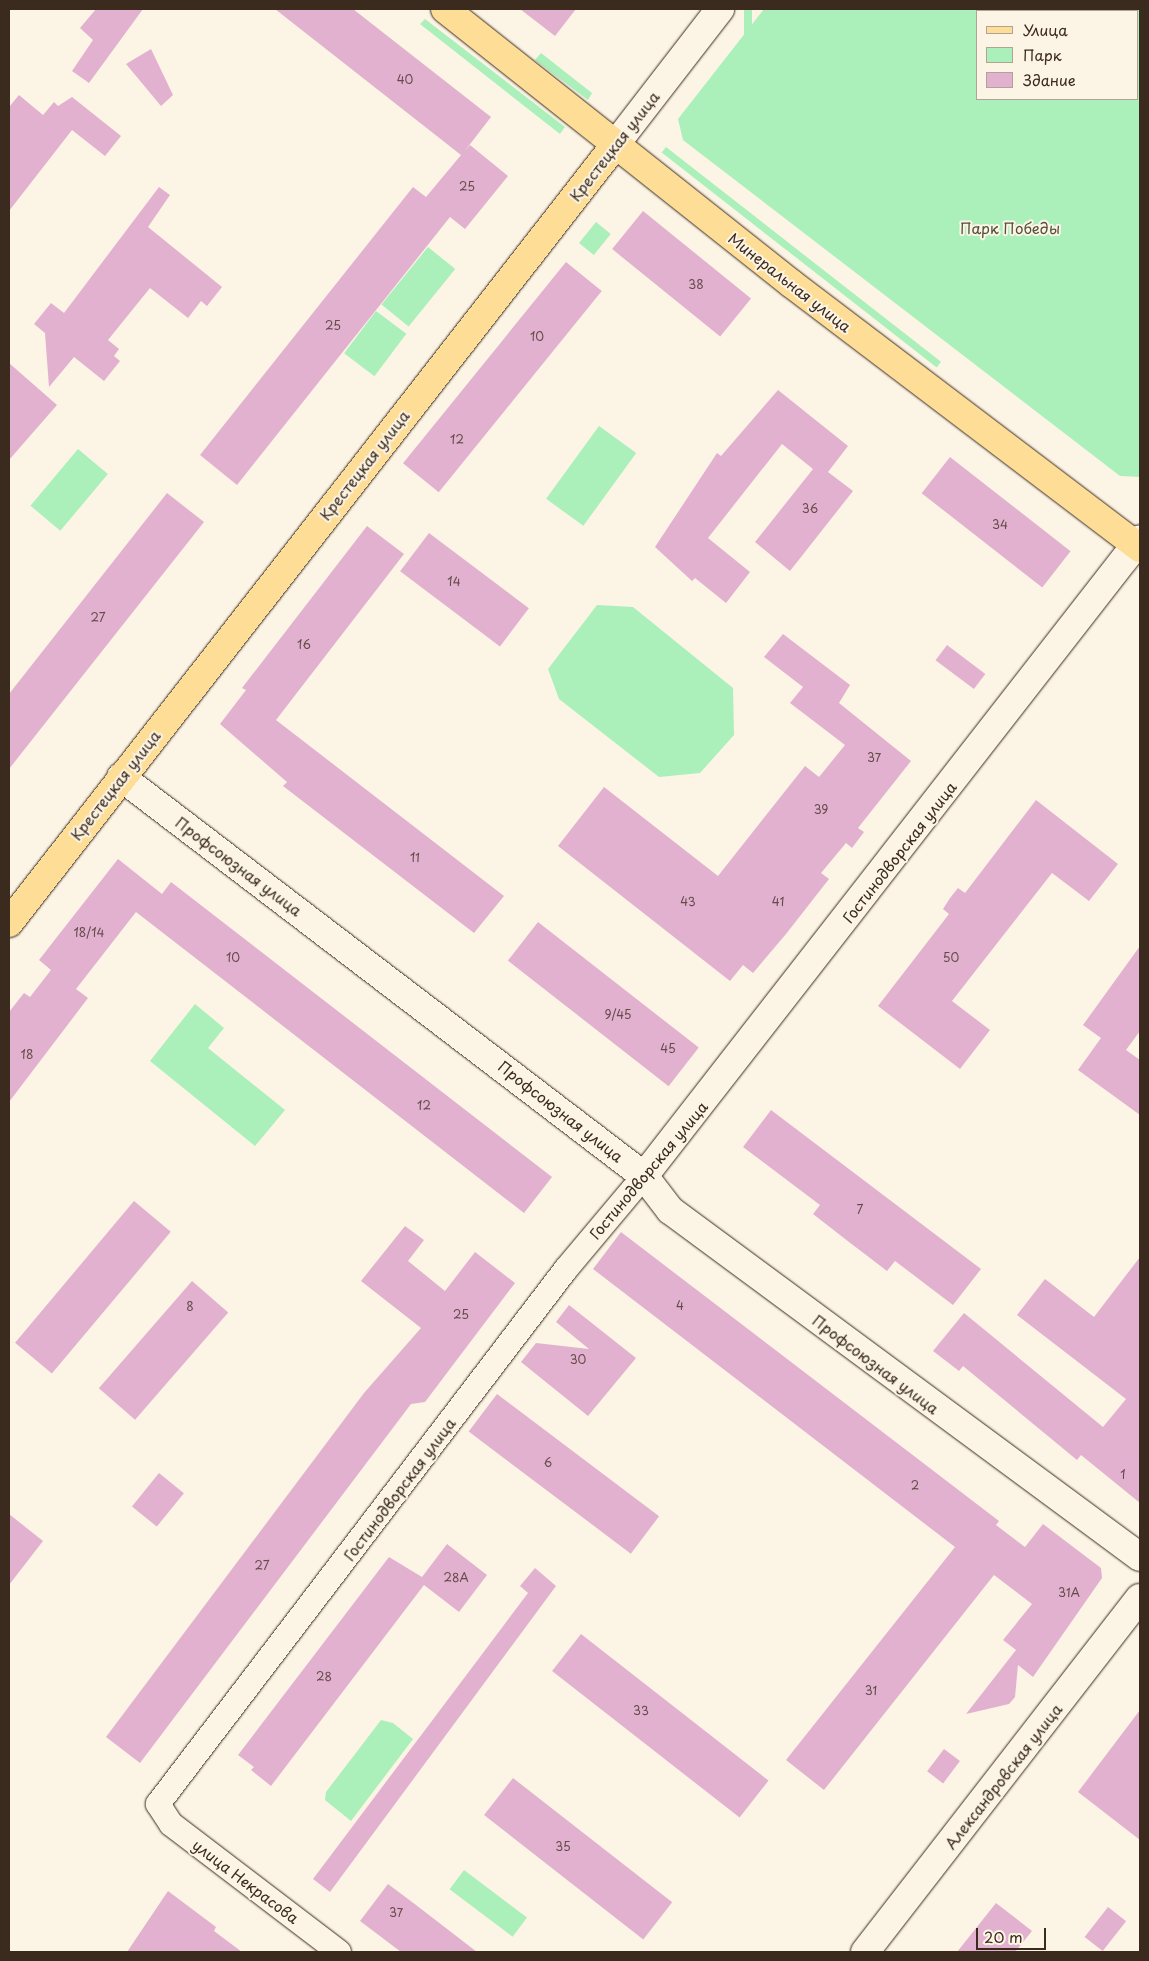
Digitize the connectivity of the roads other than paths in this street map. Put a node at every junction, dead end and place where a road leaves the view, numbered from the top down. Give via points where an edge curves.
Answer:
1 (445, 9) edge
2 (720, 9) edge
3 (615, 145) junction
4 (1139, 544) edge
5 (121, 777) junction
6 (9, 922) edge
7 (644, 1176) junction
8 (1140, 1557) edge
9 (1140, 1598) edge
10 (158, 1804) joint
11 (339, 1952) edge
12 (865, 1952) edge

1 - 3 main road, Минеральная улица
2 - 3 street, Крестецкая улица
3 - 4 main road, Минеральная улица
3 - 5 main road, Крестецкая улица
4 - 7 street, Гостинодворская улица
5 - 6 main road, Крестецкая улица
5 - 7 street, Профсоюзная улица
7 - 8 street, Профсоюзная улица via 670,1210
7 - 10 street, Гостинодворская улица via 566,1269
9 - 12 street, Александровская улица
10 - 11 street, улица Некрасова via 171,1824

